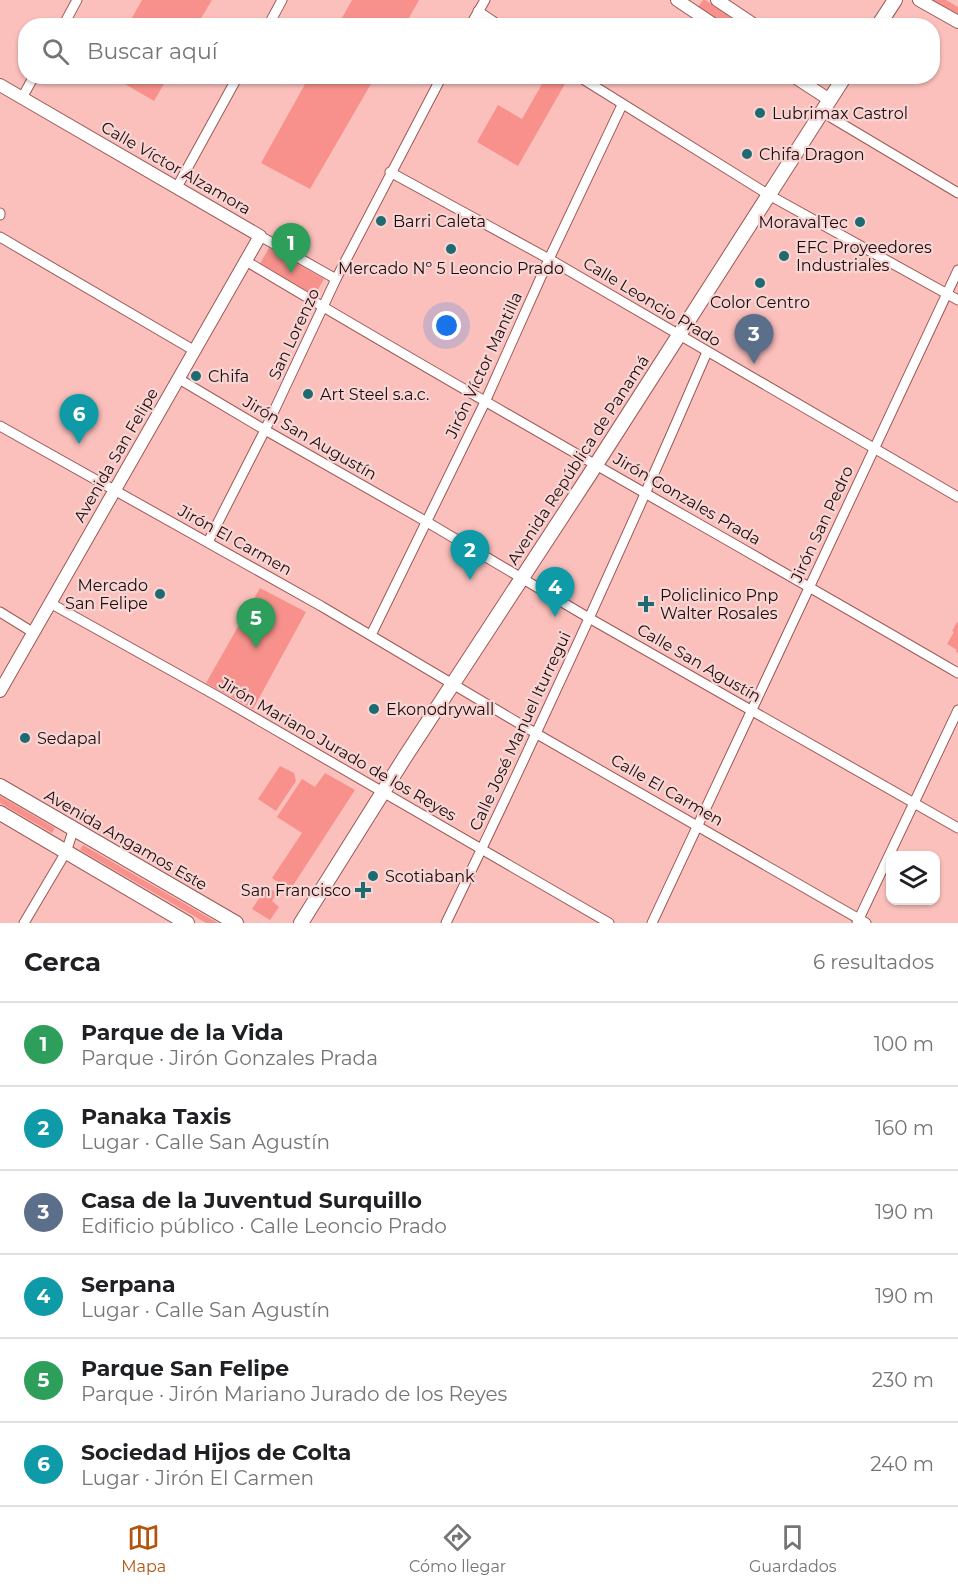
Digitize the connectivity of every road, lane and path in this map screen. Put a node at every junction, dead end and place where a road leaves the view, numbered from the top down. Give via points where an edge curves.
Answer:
1 (77, 0) edge
2 (282, 0) edge
3 (485, 0) edge
4 (677, 0) edge
5 (717, 0) edge
6 (895, 0) edge
7 (919, 0) edge
8 (478, 11) junction
9 (67, 18) edge
10 (272, 18) edge
11 (474, 18) edge
12 (488, 18) edge
13 (704, 18) edge
14 (744, 18) edge
15 (883, 18) edge
16 (958, 22) edge
17 (30, 84) edge
18 (234, 84) edge
19 (438, 84) edge
20 (590, 84) edge
21 (802, 84) edge
22 (837, 84) edge
23 (0, 85) edge
24 (22, 98) junction
25 (622, 105) junction
26 (826, 106) junction
27 (390, 172) junction
28 (177, 187) junction
29 (958, 193) edge
30 (769, 195) junction
31 (260, 236) junction
32 (0, 237) edge
33 (549, 259) junction
34 (246, 261) junction
35 (958, 270) edge
36 (336, 279) junction
37 (947, 293) junction
38 (958, 300) edge
39 (323, 307) junction
40 (679, 336) junction
41 (195, 351) junction
42 (707, 352) junction
43 (179, 379) junction
44 (485, 402) junction
45 (0, 426) edge
46 (265, 430) junction
47 (874, 448) junction
48 (596, 464) junction
49 (116, 491) junction
50 (646, 494) junction
51 (958, 497) edge
52 (427, 522) junction
53 (208, 542) junction
54 (521, 579) junction
55 (809, 587) junction
56 (51, 603) junction
57 (0, 612) edge
58 (589, 618) junction
59 (34, 633) junction
60 (371, 635) junction
61 (958, 673) edge
62 (452, 684) junction
63 (0, 691) edge
64 (751, 710) junction
65 (958, 710) edge
66 (537, 734) junction
67 (0, 786) edge
68 (383, 792) junction
69 (913, 803) junction
70 (0, 813) edge
71 (699, 825) junction
72 (74, 828) junction
73 (958, 828) edge
74 (482, 849) junction
75 (66, 852) junction
76 (861, 922) edge
77 (24, 923) edge
78 (187, 923) edge
79 (236, 923) edge
80 (301, 923) edge
81 (446, 923) edge
82 (609, 923) edge
83 (652, 923) edge

1 - 9 street
2 - 10 street
3 - 8 street
4 - 13 street
5 - 14 street
6 - 15 main road
7 - 16 street
8 - 11 street
8 - 12 street
17 - 24 street
18 - 28 street
19 - 27 street, San Lorenzo
20 - 25 street
21 - 26 street
22 - 26 main road, Avenida República de Panamá
23 - 24 street, Calle Víctor Alzamora
24 - 28 street, Calle Víctor Alzamora
25 - 30 street
25 - 33 street, Jirón Víctor Mantilla
26 - 29 street
26 - 30 main road, Avenida República de Panamá
27 - 33 street, Calle Leoncio Prado
27 - 36 street, San Lorenzo
28 - 31 street, Calle Víctor Alzamora
30 - 37 street
30 - 40 main road, Avenida República de Panamá
31 - 34 street, Avenida San Felipe
31 - 36 street, Calle Víctor Alzamora
32 - 41 street
33 - 40 street, Calle Leoncio Prado
33 - 44 street, Jirón Víctor Mantilla
34 - 39 street, Jirón Gonzales Prada
34 - 41 street, Avenida San Felipe
35 - 37 street, Jirón San Pedro
36 - 39 street, San Lorenzo
37 - 38 street
37 - 47 street, Jirón San Pedro
39 - 44 street, Jirón Gonzales Prada
39 - 46 street, San Lorenzo
40 - 42 street, Calle Leoncio Prado
40 - 48 main road, Avenida República de Panamá
41 - 43 street, Avenida San Felipe
42 - 47 street, Calle Leoncio Prado
42 - 50 street, Calle José Manuel Iturregui
43 - 46 street, Jirón San Augustín
43 - 49 street, Avenida San Felipe
44 - 48 street, Jirón Gonzales Prada
44 - 52 street, Jirón Víctor Mantilla
45 - 49 street, Jirón El Carmen
46 - 52 street, Jirón San Augustín
46 - 53 street, San Lorenzo
47 - 51 street, Calle Leoncio Prado
47 - 55 street, Jirón San Pedro
48 - 50 street, Jirón Gonzales Prada
48 - 54 main road, Avenida República de Panamá
49 - 53 street, Jirón El Carmen
49 - 56 street, Avenida San Felipe
50 - 55 street, Jirón Gonzales Prada
50 - 58 street, Calle José Manuel Iturregui
52 - 54 street, Calle San Agustín
52 - 60 street, Jirón Víctor Mantilla
53 - 60 street, Jirón El Carmen
54 - 58 street, Calle San Agustín
54 - 62 main road, Avenida República de Panamá
55 - 61 street, Jirón Gonzales Prada
55 - 64 street, Jirón San Pedro
56 - 59 street, Avenida San Felipe
56 - 68 street, Jirón Mariano Jurado de los Reyes
57 - 59 street
58 - 64 street, Calle San Agustín
58 - 66 street, Calle José Manuel Iturregui
59 - 63 street, Avenida San Felipe
60 - 62 street, Jirón El Carmen
62 - 66 street, Calle El Carmen
62 - 68 main road, Avenida República de Panamá
64 - 69 street, Calle San Agustín
64 - 71 street, Jirón San Pedro
65 - 69 street
66 - 71 street, Calle El Carmen
66 - 74 street, Calle José Manuel Iturregui
67 - 72 main road, Avenida Angamos Este
68 - 74 street, Jirón Mariano Jurado de los Reyes
68 - 80 main road, Avenida República de Panamá
69 - 73 street, Calle San Agustín
69 - 76 street
70 - 75 main road
71 - 76 street, Calle El Carmen
71 - 83 street, Jirón San Pedro
72 - 75 street
72 - 79 main road, Avenida Angamos Este
74 - 81 street, Calle José Manuel Iturregui
74 - 82 street, Jirón Mariano Jurado de los Reyes
75 - 77 street
75 - 78 main road

